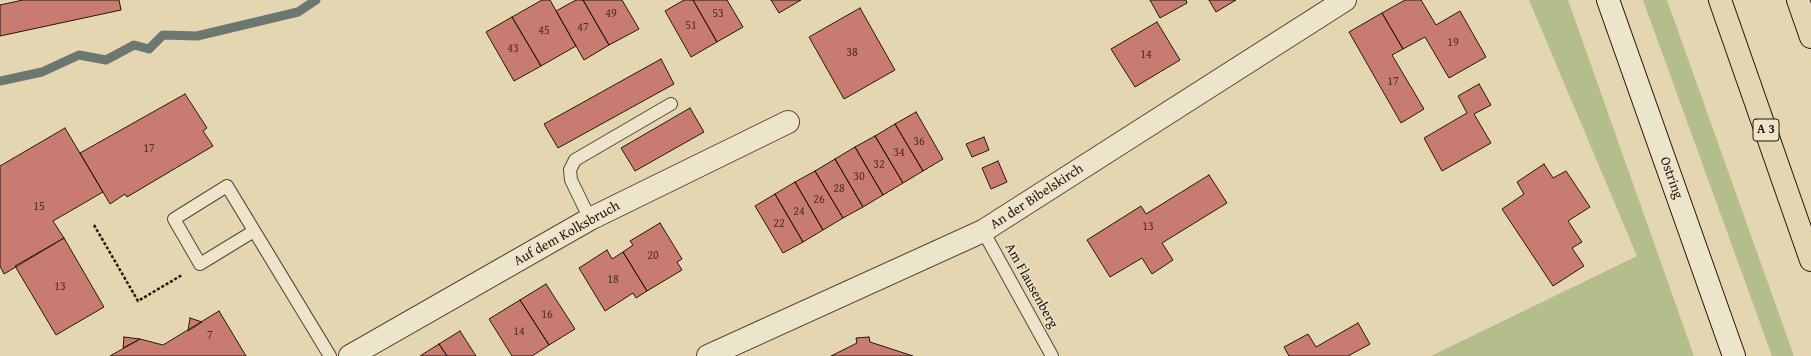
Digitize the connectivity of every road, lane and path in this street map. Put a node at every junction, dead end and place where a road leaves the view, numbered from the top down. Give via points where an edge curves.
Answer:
1 (1345, 0) edge
2 (1608, 0) edge
3 (1720, 0) edge
4 (1798, 0) edge
5 (1811, 37) edge
6 (671, 104) dead end
7 (788, 122) dead end
8 (590, 219) junction
9 (94, 225) dead end
10 (254, 231) junction
11 (983, 231) junction
12 (1811, 260) edge
13 (200, 264) junction
14 (330, 356) edge
15 (350, 356) edge
16 (708, 356) edge
17 (1052, 356) edge
18 (1734, 356) edge

1 - 11 street, An der Bibelskirch
2 - 18 street, Ostring
3 - 12 highway, A 3
4 - 5 highway
6 - 8 lane via 575,160 570,170 571,180
7 - 8 street, Auf dem Kolksbruch
8 - 15 street, Auf dem Kolksbruch
9 - 13 path via 138,301
10 - 13 lane
10 - 13 lane via 227,186 174,219
10 - 14 lane
11 - 16 street, An der Bibelskirch
11 - 17 lane, Am Flausenberg

